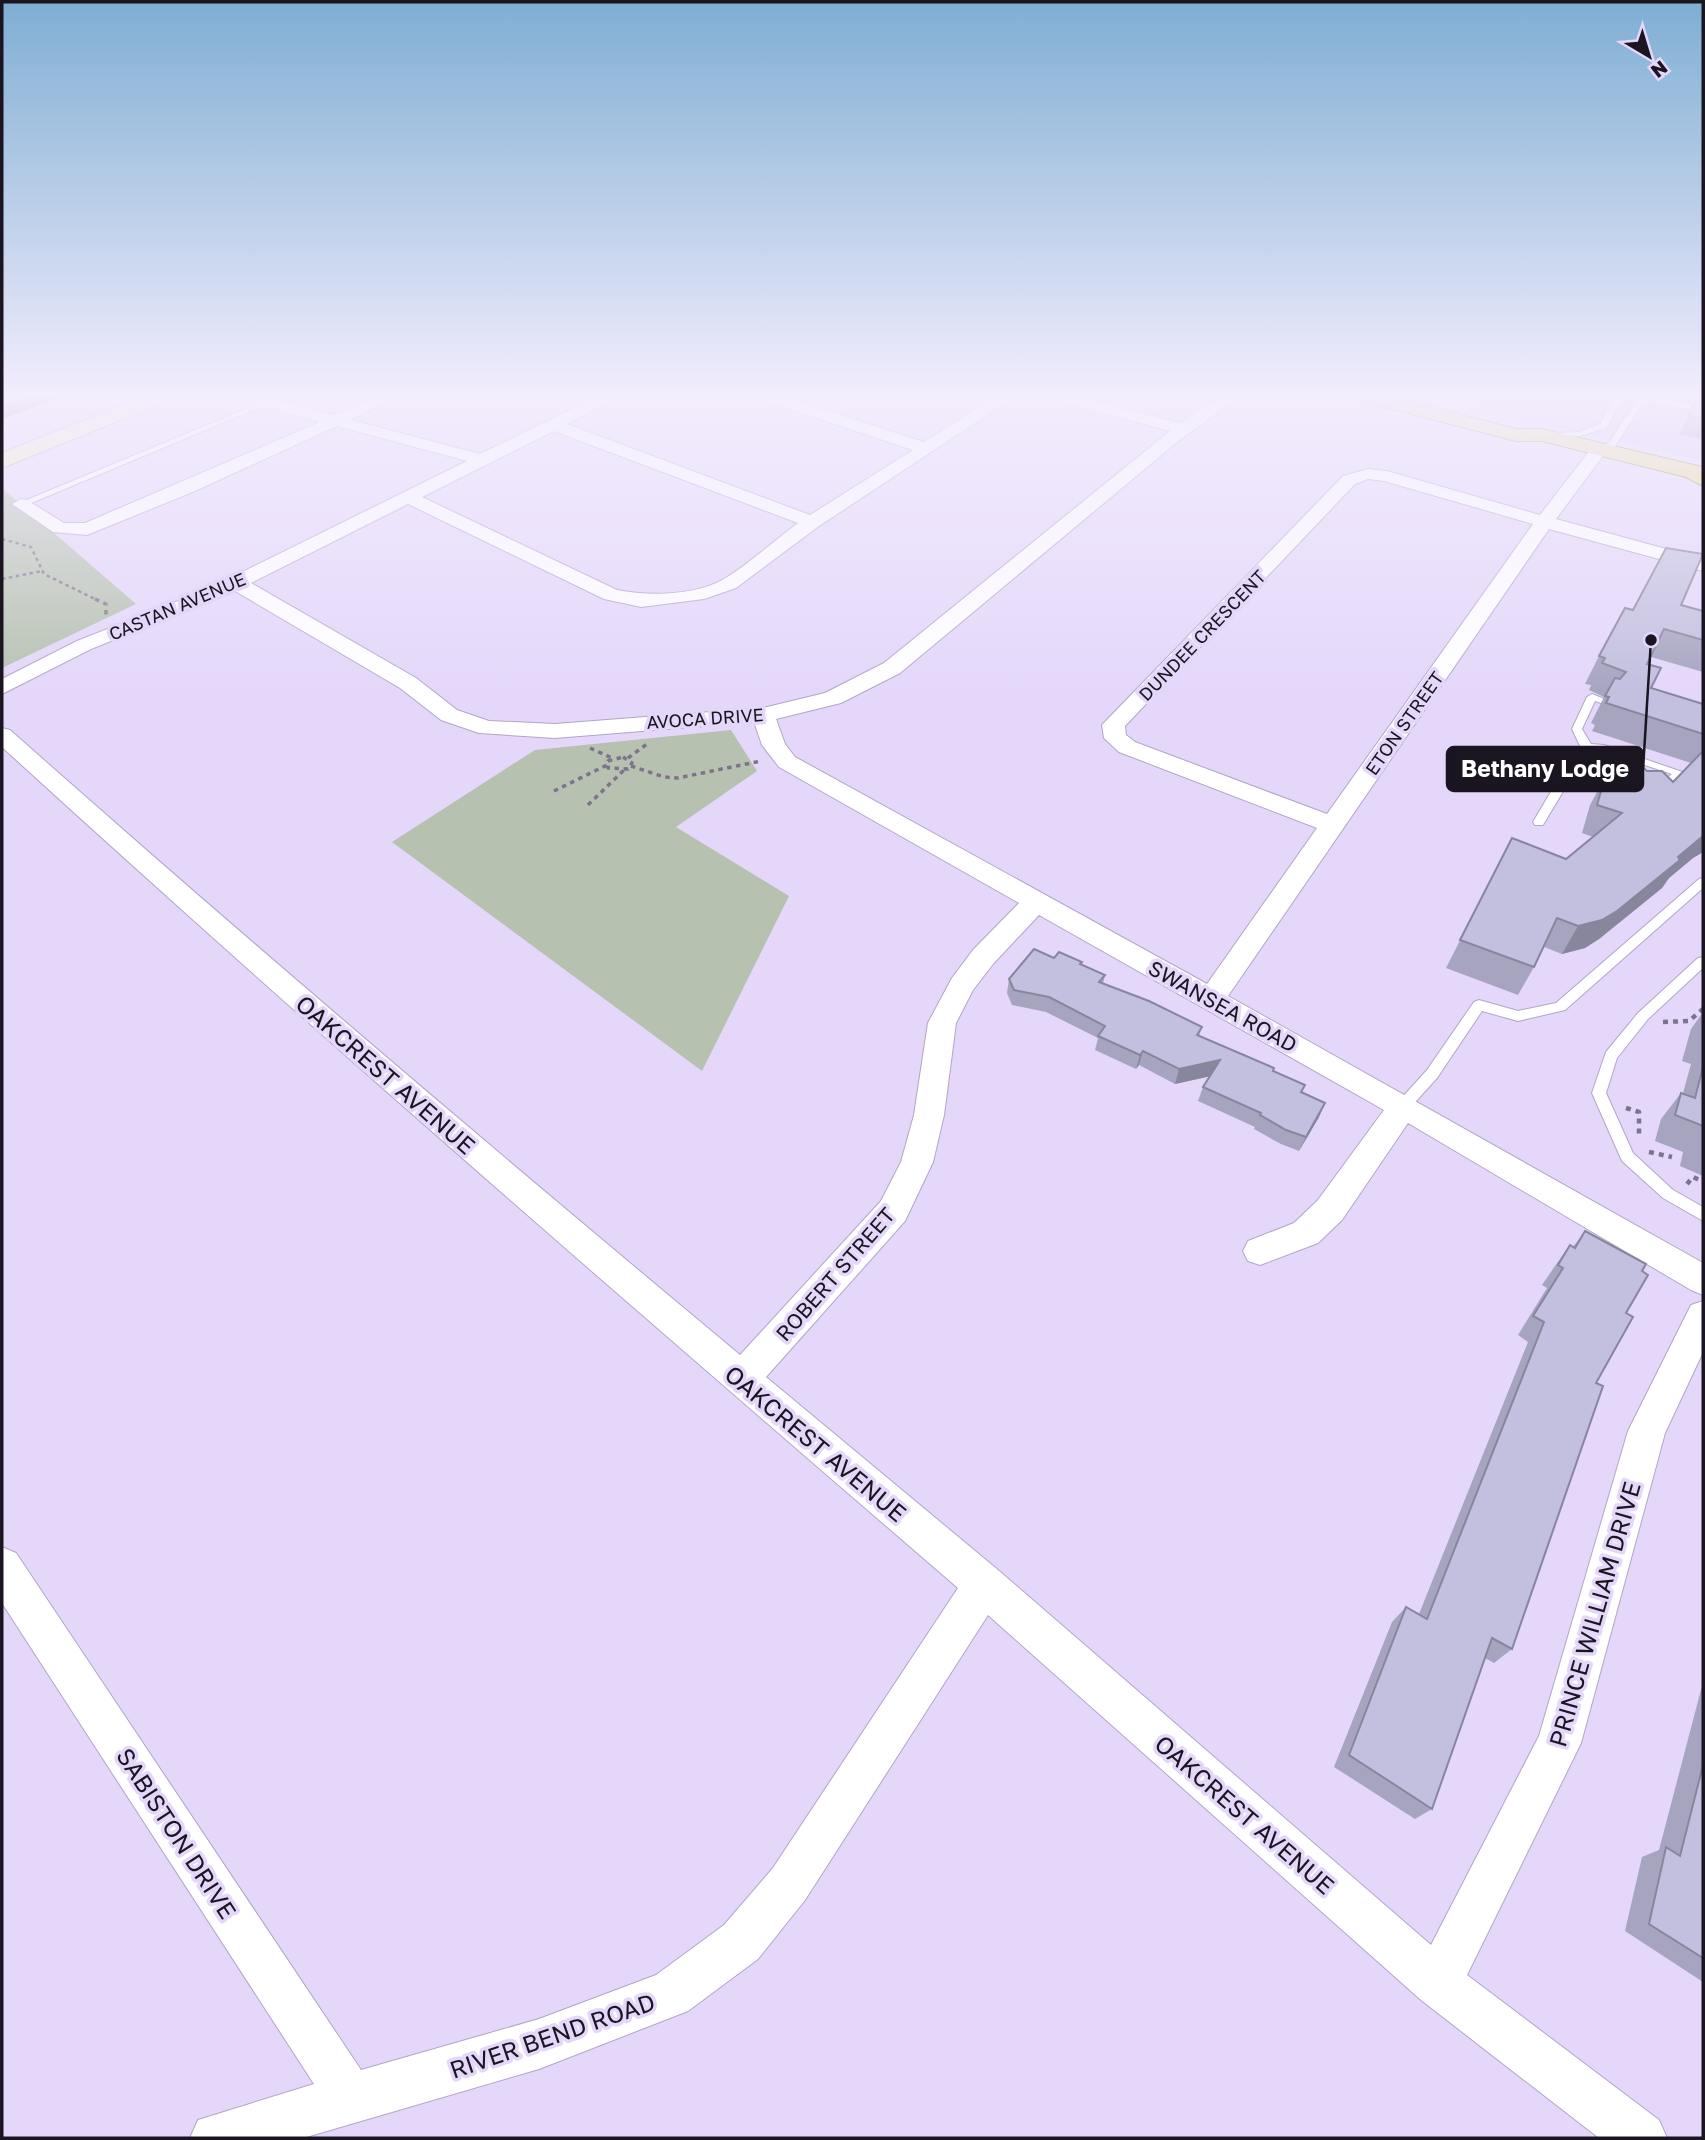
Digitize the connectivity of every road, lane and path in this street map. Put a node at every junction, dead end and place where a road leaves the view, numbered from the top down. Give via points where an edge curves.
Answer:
1 (45, 494) edge
2 (168, 494) edge
3 (411, 494) edge
4 (737, 494) edge
5 (856, 494) edge
6 (1104, 494) edge
7 (1338, 494) edge
8 (1442, 494) edge
9 (1566, 494) edge
10 (407, 496) junction
11 (21, 504) joint
12 (812, 522) junction
13 (1544, 522) junction
14 (2, 539) edge
15 (1703, 565) edge
16 (42, 571) junction
17 (2, 579) edge
18 (235, 582) junction
19 (105, 620) dead end
20 (2, 687) edge
21 (1604, 701) edge
22 (763, 715) junction
23 (2, 735) edge
24 (1587, 748) junction
25 (782, 756) junction
26 (607, 765) junction
27 (631, 766) junction
28 (1571, 768) junction
29 (624, 770) junction
30 (1692, 778) edge
31 (554, 791) dead end
32 (588, 805) dead end
33 (1539, 822) dead end
34 (1333, 825) junction
35 (1703, 882) edge
36 (1036, 903) junction
37 (1703, 961) edge
38 (1211, 999) junction
39 (1703, 1009) edge
40 (1658, 1024) dead end
41 (1618, 1105) dead end
42 (1403, 1106) junction
43 (1646, 1151) junction
44 (1672, 1157) dead end
45 (1654, 1161) dead end
46 (1703, 1182) edge
47 (1683, 1188) dead end
48 (1703, 1215) edge
49 (1260, 1251) dead end
50 (1703, 1280) edge
51 (1703, 1316) edge
52 (740, 1380) junction
53 (2, 1567) edge
54 (984, 1584) junction
55 (1438, 1983) junction
56 (341, 2103) junction
57 (216, 2138) edge
58 (1641, 2138) edge

1 - 11 lane
2 - 11 street via 87,529 60,528
3 - 10 street, CASTAN AVENUE
4 - 12 street
5 - 12 street
6 - 22 street, AVOCA DRIVE via 891,668 832,698
7 - 34 street, DUNDEE CRESCENT via 1113,725 1115,738 1127,747
8 - 13 street, DUNDEE CRESCENT
9 - 13 street, ETON STREET
10 - 12 street via 611,595 641,601 704,593 729,584
10 - 18 street, CASTAN AVENUE
13 - 15 street
13 - 34 street, ETON STREET
14 - 16 path via 31,547
16 - 17 path
16 - 19 path via 106,604
18 - 20 street, CASTAN AVENUE via 84,645
18 - 22 street, AVOCA DRIVE via 408,683 449,715 487,728 555,732
21 - 24 lane via 1592,697 1577,729
22 - 25 street, SWANSEA ROAD
23 - 52 street, OAKCREST AVENUE
24 - 28 lane
24 - 30 lane via 1600,747
25 - 27 path via 678,778
25 - 36 street, SWANSEA ROAD
26 - 27 path via 612,758 623,757 631,760
26 - 29 path
26 - 31 path
27 - 29 path
28 - 30 lane via 1636,789
28 - 33 lane
29 - 32 path
34 - 38 street, ETON STREET
35 - 42 lane via 1560,1007 1518,1016 1479,1005 1432,1074
36 - 38 street, SWANSEA ROAD
36 - 52 street, ROBERT STREET via 983,957 942,1023 917,1162 893,1211
37 - 48 lane via 1643,1016 1611,1056 1598,1093 1627,1157 1668,1194
38 - 42 street, SWANSEA ROAD
39 - 40 path via 1689,1021
41 - 43 path via 1639,1112
42 - 49 street via 1330,1210 1306,1233
42 - 50 street, SWANSEA ROAD
43 - 44 path
43 - 45 path
46 - 47 path via 1693,1177
51 - 55 street, PRINCE WILLIAM DRIVE via 1647,1431 1559,1743
52 - 54 street, OAKCREST AVENUE
53 - 56 street, SABISTON DRIVE via 339,2078
54 - 55 street, OAKCREST AVENUE
54 - 56 street, RIVER BEND ROAD via 789,1884 741,1942 671,1994 539,2044
55 - 58 street, OAKCREST AVENUE
56 - 57 street, RIVER BEND ROAD

